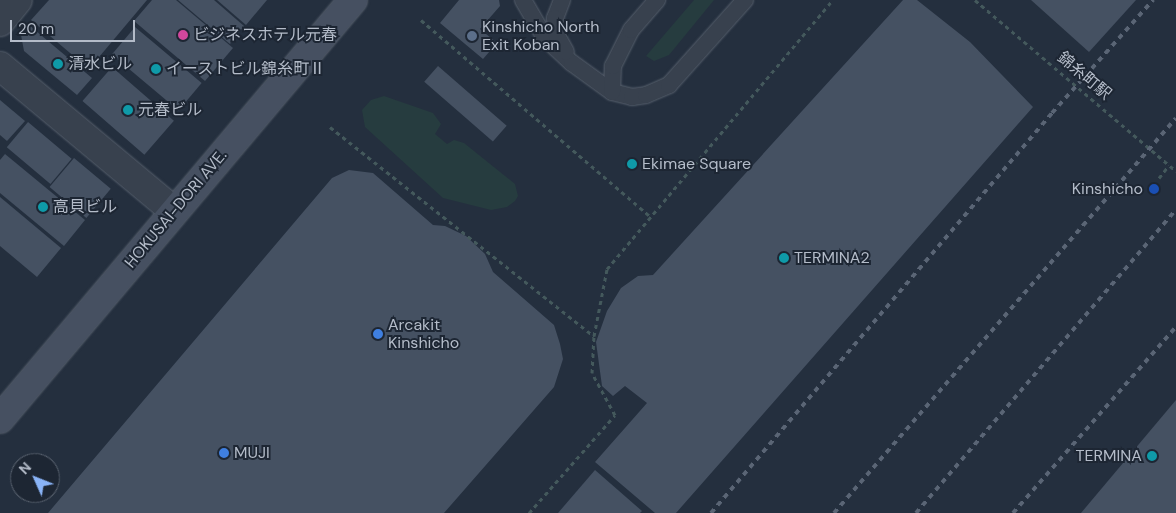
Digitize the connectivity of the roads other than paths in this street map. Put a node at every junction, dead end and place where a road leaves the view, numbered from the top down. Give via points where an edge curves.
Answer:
1 (18, 0) edge
2 (353, 0) edge
3 (523, 0) edge
4 (562, 0) edge
5 (657, 0) edge
6 (744, 0) edge
7 (0, 22) edge
8 (572, 63) junction
9 (0, 66) edge
10 (612, 92) junction
11 (174, 211) junction
12 (0, 419) edge

1 - 7 street
2 - 11 street, HOKUSAI-DORI AVE.
3 - 8 lane via 545,38
4 - 8 lane via 555,18 557,36
5 - 10 lane via 630,30 613,66
6 - 10 lane via 670,84 639,96
8 - 10 lane
9 - 11 street
11 - 12 street, HOKUSAI-DORI AVE.

